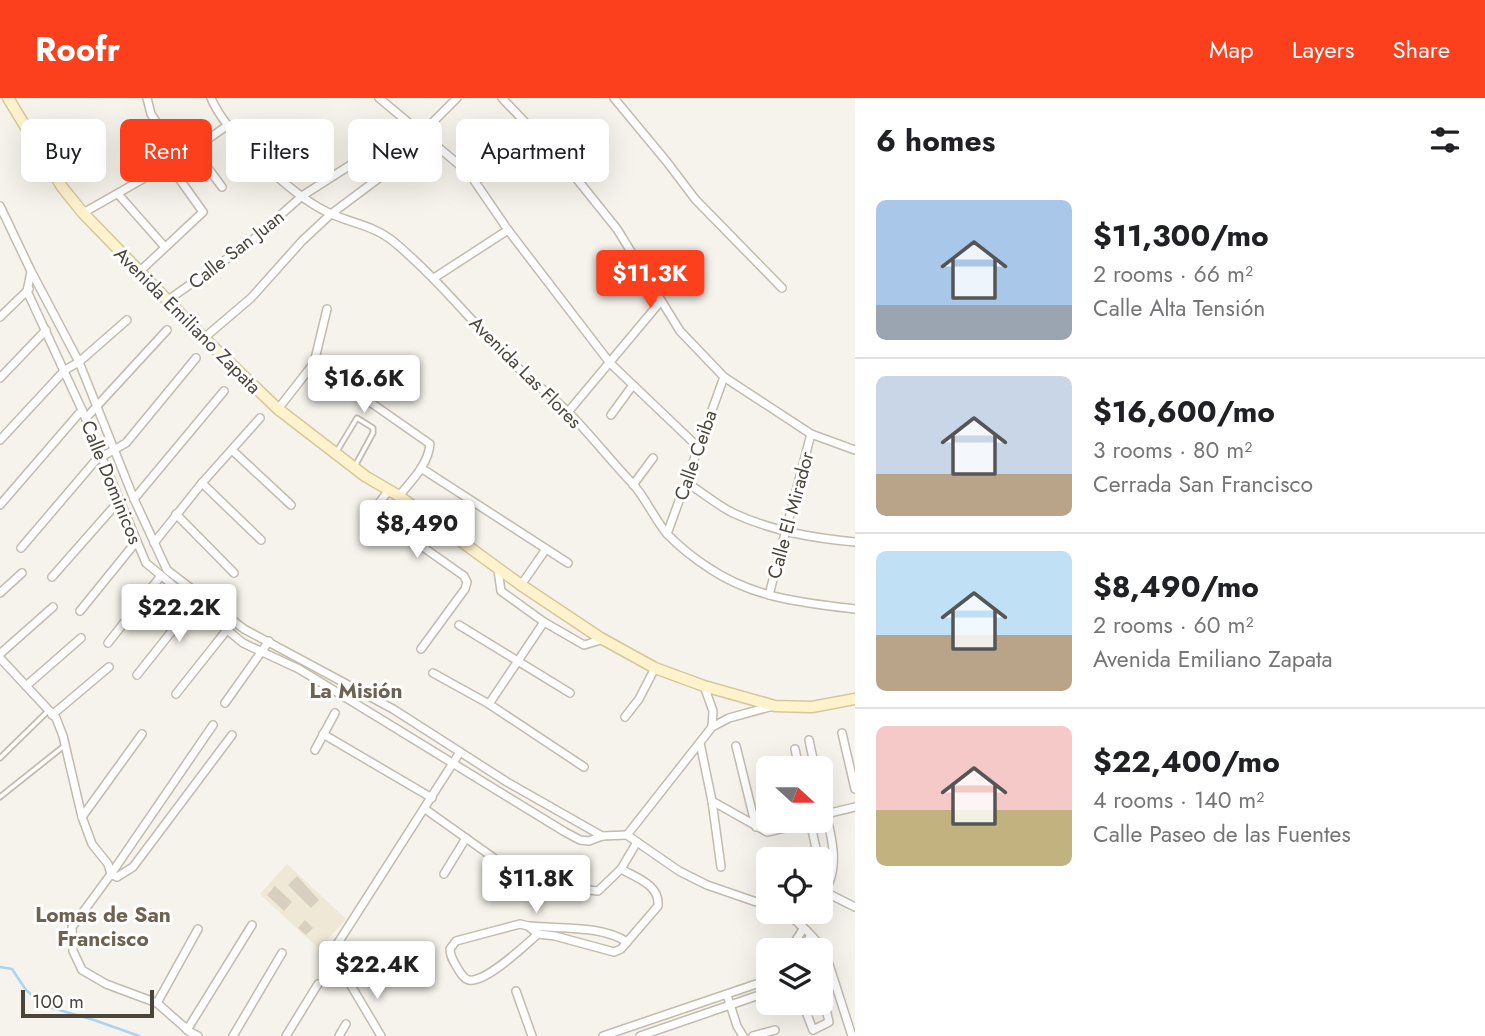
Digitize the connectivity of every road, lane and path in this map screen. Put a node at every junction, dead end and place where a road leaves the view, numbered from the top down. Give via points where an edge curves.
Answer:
1 (8, 98) edge
2 (147, 98) edge
3 (211, 98) edge
4 (379, 98) edge
5 (457, 98) edge
6 (502, 98) edge
7 (616, 101) edge
8 (154, 119) edge
9 (405, 119) edge
10 (436, 119) edge
11 (226, 122) edge
12 (442, 151) edge
13 (348, 167) edge
14 (212, 173) edge
15 (137, 182) edge
16 (182, 182) edge
17 (286, 182) edge
18 (374, 182) edge
19 (222, 187) dead end
20 (118, 194) junction
21 (302, 196) junction
22 (0, 206) edge
23 (83, 213) junction
24 (331, 214) junction
25 (508, 230) junction
26 (164, 246) junction
27 (31, 271) junction
28 (139, 272) junction
29 (434, 278) junction
30 (37, 281) junction
31 (782, 288) dead end
32 (27, 291) junction
33 (168, 300) junction
34 (662, 301) junction
35 (327, 309) dead end
36 (0, 317) edge
37 (127, 320) dead end
38 (46, 330) junction
39 (167, 330) dead end
40 (204, 338) junction
41 (196, 358) dead end
42 (79, 362) junction
43 (314, 363) junction
44 (610, 363) junction
45 (65, 370) junction
46 (724, 377) junction
47 (0, 378) edge
48 (633, 385) junction
49 (224, 391) dead end
50 (97, 408) junction
51 (278, 409) junction
52 (82, 410) junction
53 (568, 412) junction
54 (611, 415) dead end
55 (86, 418) junction
56 (260, 418) dead end
57 (811, 434) junction
58 (0, 440) edge
59 (697, 446) junction
60 (232, 450) junction
61 (855, 450) edge
62 (114, 451) junction
63 (336, 454) junction
64 (101, 456) junction
65 (653, 458) dead end
66 (354, 467) junction
67 (421, 468) junction
68 (202, 482) junction
69 (687, 483) junction
70 (634, 485) junction
71 (389, 491) junction
72 (399, 496) junction
73 (134, 499) junction
74 (119, 501) junction
75 (0, 505) edge
76 (291, 505) dead end
77 (176, 514) junction
78 (784, 532) junction
79 (667, 534) junction
80 (261, 540) dead end
81 (136, 542) junction
82 (855, 542) edge
83 (153, 543) junction
84 (21, 548) dead end
85 (546, 549) junction
86 (568, 563) dead end
87 (498, 570) junction
88 (22, 573) dead end
89 (234, 573) dead end
90 (52, 577) dead end
91 (160, 577) junction
92 (521, 585) junction
93 (0, 593) edge
94 (201, 595) junction
95 (769, 595) junction
96 (193, 604) junction
97 (53, 607) dead end
98 (855, 609) edge
99 (80, 611) dead end
100 (234, 621) junction
101 (544, 622) junction
102 (459, 625) dead end
103 (226, 631) junction
104 (80, 638) dead end
105 (604, 639) junction
106 (269, 641) junction
107 (108, 643) dead end
108 (421, 649) dead end
109 (262, 652) junction
110 (0, 656) edge
111 (518, 660) junction
112 (109, 667) dead end
113 (655, 668) junction
114 (433, 673) dead end
115 (137, 675) dead end
116 (26, 686) junction
117 (351, 686) junction
118 (704, 686) junction
119 (570, 693) dead end
120 (176, 694) dead end
121 (345, 697) junction
122 (855, 699) edge
123 (225, 703) dead end
124 (489, 704) junction
125 (775, 706) junction
126 (50, 713) junction
127 (335, 713) dead end
128 (625, 717) dead end
129 (213, 725) dead end
130 (712, 727) junction
131 (842, 733) dead end
132 (142, 734) dead end
133 (323, 734) junction
134 (232, 735) dead end
135 (809, 740) dead end
136 (700, 743) junction
137 (65, 745) junction
138 (736, 746) dead end
139 (794, 749) dead end
140 (315, 750) dead end
141 (460, 752) junction
142 (796, 756) edge
143 (812, 756) edge
144 (0, 758) edge
145 (453, 763) junction
146 (584, 767) dead end
147 (855, 789) edge
148 (0, 797) edge
149 (432, 798) junction
150 (712, 801) junction
151 (855, 807) edge
152 (425, 809) junction
153 (833, 812) edge
154 (82, 817) junction
155 (756, 827) joint
156 (627, 835) junction
157 (602, 836) junction
158 (466, 838) junction
159 (638, 842) junction
160 (833, 850) edge
161 (494, 858) dead end
162 (721, 867) dead end
163 (621, 869) junction
164 (833, 870) edge
165 (111, 874) junction
166 (444, 874) dead end
167 (560, 887) dead end
168 (833, 898) edge
169 (756, 902) edge
170 (855, 906) edge
171 (800, 924) edge
172 (804, 924) edge
173 (252, 925) dead end
174 (528, 926) junction
175 (802, 927) junction
176 (198, 929) dead end
177 (538, 934) junction
178 (810, 937) joint
179 (796, 938) edge
180 (627, 942) junction
181 (282, 953) dead end
182 (329, 957) dead end
183 (349, 982) dead end
184 (318, 984) dead end
185 (756, 984) edge
186 (516, 991) dead end
187 (727, 995) junction
188 (756, 997) edge
189 (157, 1003) junction
190 (729, 1007) junction
191 (652, 1020) junction
192 (346, 1024) dead end
193 (187, 1030) junction
194 (775, 1030) dead end
195 (657, 1033) edge
196 (198, 1036) edge
197 (233, 1036) edge
198 (286, 1036) edge
199 (339, 1036) edge
200 (381, 1036) edge
201 (532, 1036) edge
202 (603, 1036) edge
203 (640, 1036) edge
204 (743, 1036) edge
205 (753, 1036) edge
206 (852, 1036) edge

1 - 23 main road, Avenida Emiliano Zapata
2 - 8 street
3 - 11 street, Avenida Las Flores
4 - 9 street
5 - 10 street
6 - 34 street via 564,163 617,229
7 - 31 street via 695,199
12 - 25 street via 468,173
13 - 21 street, Calle San Juan
14 - 19 street
15 - 20 street
16 - 26 street via 203,212
17 - 21 street, Avenida Las Flores
18 - 24 street
20 - 23 street
20 - 26 street
21 - 24 street, Avenida Las Flores
21 - 33 street, Calle San Juan via 248,244
22 - 27 street, Calle Dominicos
23 - 28 main road, Avenida Emiliano Zapata
24 - 29 street, Avenida Las Flores via 382,233
24 - 40 street via 251,298
25 - 29 street
25 - 44 street
26 - 28 street
27 - 30 street, Calle Dominicos
27 - 32 street
28 - 33 main road, Avenida Emiliano Zapata
29 - 53 street, Avenida Las Flores via 510,360
30 - 32 street
30 - 42 street, Calle Dominicos
32 - 36 street
32 - 38 street, Calle Dominicos
33 - 40 main road, Avenida Emiliano Zapata
34 - 44 street
34 - 46 street via 680,331
35 - 43 street
37 - 42 street
38 - 45 street, Calle Dominicos
38 - 47 street
39 - 50 street
40 - 51 main road, Avenida Emiliano Zapata
41 - 62 street via 126,443
42 - 45 street
42 - 50 street, Calle Dominicos
43 - 51 street
43 - 67 street via 430,444
44 - 48 street
44 - 53 street
45 - 52 street, Calle Dominicos
45 - 58 street
46 - 57 street
46 - 59 street, Calle Ceiba
48 - 54 street
48 - 59 street
49 - 73 street
50 - 55 street
50 - 62 street, Calle Dominicos
51 - 63 main road, Avenida Emiliano Zapata
52 - 55 street, Calle Dominicos
52 - 75 street
53 - 70 street, Avenida Las Flores
55 - 64 street, Calle Dominicos
56 - 60 street
57 - 61 street
57 - 78 street, Calle El Mirador
59 - 69 street, Calle Ceiba
60 - 68 street
60 - 76 street
62 - 64 street
62 - 73 street, Calle Dominicos
63 - 66 main road, Avenida Emiliano Zapata
63 - 66 lane via 357,418 373,428
64 - 74 street, Calle Dominicos
64 - 84 street
65 - 70 street
66 - 71 main road, Avenida Emiliano Zapata
67 - 72 street
67 - 85 street
68 - 77 street
68 - 80 street
69 - 78 street via 732,512
69 - 79 street, Calle Ceiba
70 - 79 street, Avenida Las Flores
71 - 72 main road, Avenida Emiliano Zapata
71 - 108 street via 376,514 467,582
72 - 87 main road, Avenida Emiliano Zapata
73 - 83 street, Calle Dominicos
74 - 81 street, Calle Dominicos
74 - 90 street
77 - 83 street
77 - 89 street
78 - 82 street
78 - 95 street, Calle El Mirador
79 - 95 street, Avenida Las Flores via 707,568
81 - 91 street, Calle Dominicos via 146,564
81 - 99 street
83 - 94 street, Calle Dominicos via 167,569
85 - 86 street
85 - 92 street
87 - 92 main road, Avenida Emiliano Zapata
87 - 101 street via 501,591
88 - 93 street
91 - 96 street, Calle Dominicos
91 - 107 street
92 - 105 main road, Avenida Emiliano Zapata
94 - 96 street
94 - 100 street, Calle Dominicos
95 - 98 street, Avenida Las Flores
96 - 103 street, Calle Dominicos
96 - 115 street
97 - 110 street
100 - 103 street
100 - 106 street, Calle Dominicos
101 - 105 street via 584,645
101 - 111 street
102 - 111 street
103 - 109 street, Calle Dominicos
103 - 120 street
104 - 116 street
105 - 113 main road, Avenida Emiliano Zapata
106 - 109 street
106 - 117 street, Calle Dominicos
109 - 121 street, Calle Dominicos
109 - 123 street
110 - 116 street
111 - 119 street
111 - 124 street
112 - 126 street
113 - 118 main road, Avenida Emiliano Zapata
113 - 128 street
114 - 124 street
116 - 126 street
117 - 121 street
117 - 141 street, Calle Dominicos
118 - 125 main road, Avenida Emiliano Zapata
118 - 130 street via 713,711
121 - 145 street, Calle Dominicos
122 - 125 main road, Avenida Emiliano Zapata via 812,707
124 - 146 street
125 - 130 street
126 - 137 street
126 - 144 lane
127 - 133 street
129 - 165 street
130 - 136 street
131 - 147 street
132 - 154 street
133 - 140 street
133 - 149 street
134 - 165 street via 133,867 117,877
135 - 143 street
136 - 150 street
136 - 156 street
137 - 148 lane
137 - 154 street
138 - 155 street
139 - 142 street
141 - 145 street
141 - 157 street, Calle Dominicos
145 - 149 street
145 - 157 street, Calle Dominicos via 580,840
149 - 152 street
150 - 155 street
150 - 162 street
151 - 153 street
152 - 158 street
152 - 182 street
154 - 165 street
156 - 157 street, Calle Dominicos
156 - 159 street
158 - 161 street
158 - 166 street
159 - 163 street
159 - 169 street via 707,886
160 - 164 street
163 - 167 street via 598,891
163 - 180 street via 656,889 659,898
165 - 189 street via 72,927 73,951 82,970
168 - 170 street
171 - 175 street
172 - 175 street
173 - 193 street
174 - 177 street
174 - 177 street via 456,940 450,957 463,977 473,980 500,966
174 - 180 street via 579,929
175 - 178 street
175 - 179 street
176 - 189 street
177 - 180 street via 614,952
178 - 206 street via 827,955
181 - 197 street
183 - 200 street
184 - 198 street
185 - 187 street
186 - 201 street
187 - 190 street
187 - 191 street
188 - 190 street
189 - 193 street
190 - 195 street
190 - 204 street
191 - 195 street
191 - 202 street
192 - 199 street
193 - 196 street
194 - 205 street
195 - 203 street

